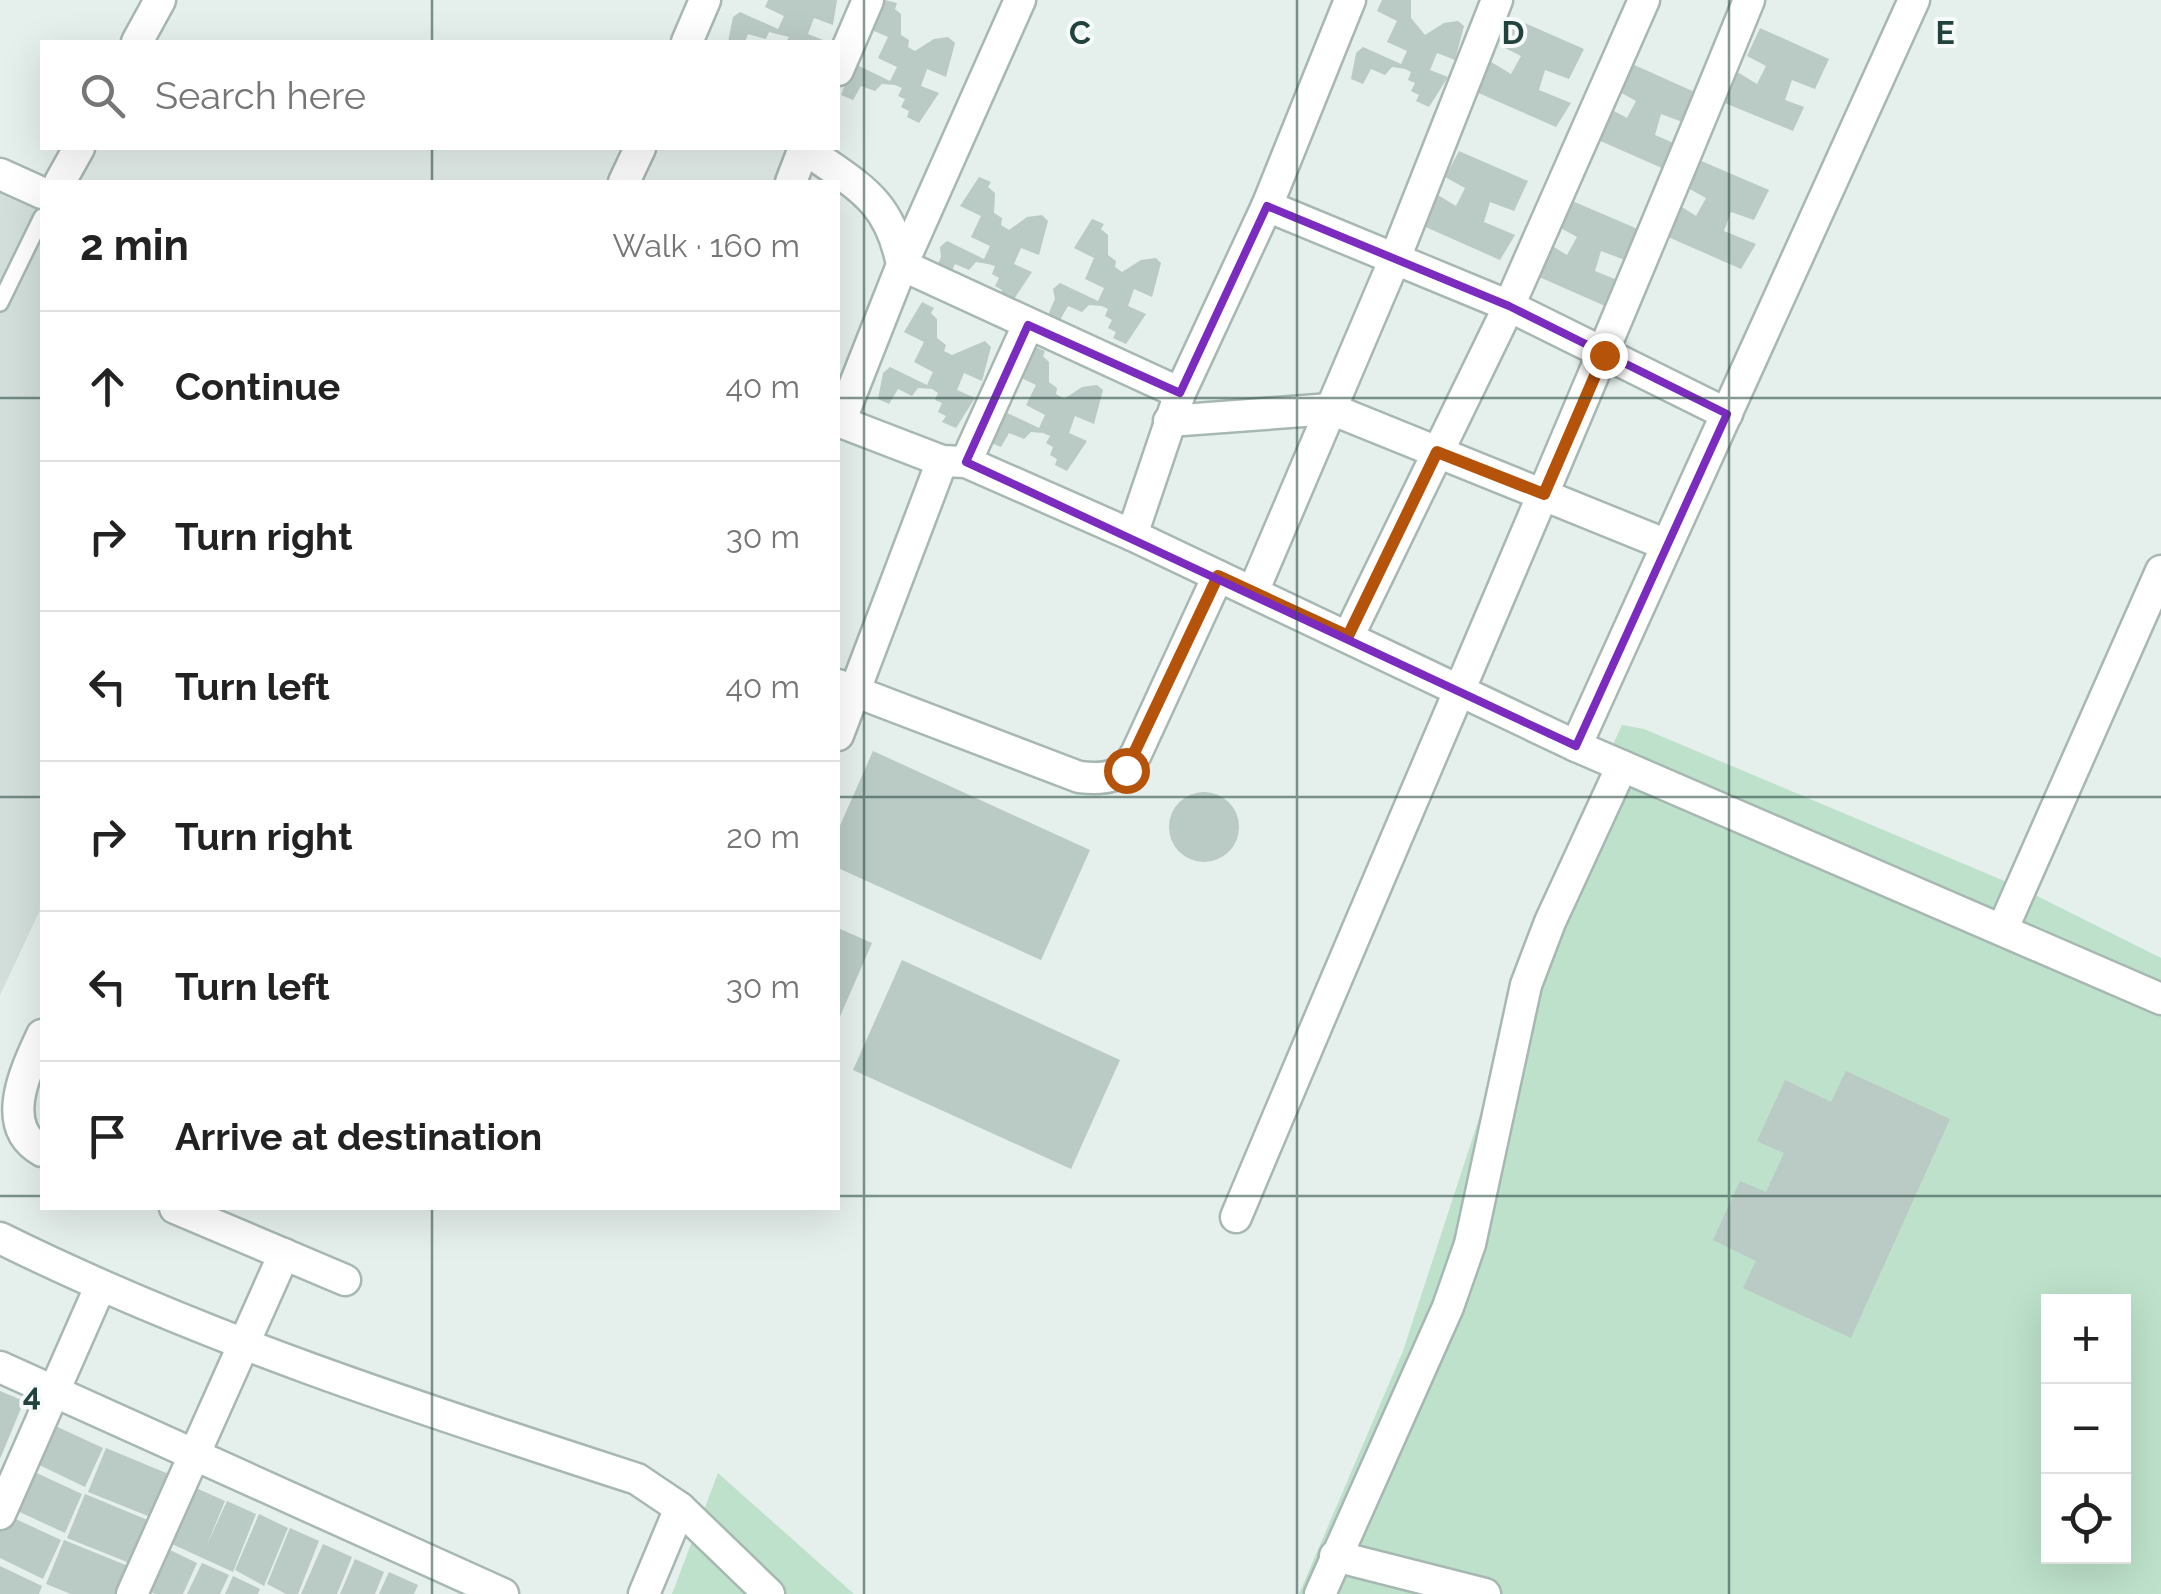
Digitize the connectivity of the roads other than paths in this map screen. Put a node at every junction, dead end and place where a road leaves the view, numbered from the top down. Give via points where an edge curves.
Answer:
1 (160, 0) edge
2 (706, 0) edge
3 (868, 0) edge
4 (1020, 0) edge
5 (1350, 0) edge
6 (1497, 0) edge
7 (1644, 0) edge
8 (1749, 0) edge
9 (1911, 1) edge
10 (138, 40) edge
11 (689, 40) edge
12 (840, 65) edge
13 (79, 150) edge
14 (639, 150) edge
15 (803, 150) edge
16 (807, 150) edge
17 (0, 174) edge
18 (61, 180) edge
19 (625, 180) edge
20 (792, 180) edge
21 (40, 193) edge
22 (1267, 206) junction
23 (40, 221) edge
24 (1394, 262) junction
25 (902, 265) junction
26 (0, 303) edge
27 (1509, 306) junction
28 (1028, 326) junction
29 (1604, 355) junction
30 (1174, 407) junction
31 (1330, 409) junction
32 (1726, 414) junction
33 (840, 420) edge
34 (840, 422) edge
35 (1437, 452) junction
36 (954, 462) junction
37 (1544, 494) junction
38 (1132, 535) junction
39 (1667, 545) junction
40 (2161, 571) edge
41 (1218, 576) junction
42 (1253, 592) junction
43 (1348, 636) junction
44 (846, 688) edge
45 (1458, 689) junction
46 (840, 723) edge
47 (1576, 746) junction
48 (1622, 766) junction
49 (2004, 928) junction
50 (2161, 999) edge
51 (40, 1039) edge
52 (40, 1151) edge
53 (179, 1210) edge
54 (1236, 1217) dead end
55 (0, 1238) edge
56 (284, 1254) junction
57 (345, 1280) dead end
58 (100, 1287) junction
59 (243, 1345) junction
60 (0, 1367) edge
61 (54, 1391) junction
62 (194, 1455) junction
63 (680, 1508) junction
64 (0, 1514) edge
65 (1335, 1556) junction
66 (132, 1594) edge
67 (503, 1594) edge
68 (644, 1594) edge
69 (769, 1594) edge
70 (1320, 1594) edge
71 (1485, 1594) edge

1 - 10 street
2 - 11 street
3 - 12 street
4 - 25 street
5 - 22 street
6 - 24 street
7 - 27 street
8 - 29 street
9 - 32 street
13 - 18 street
14 - 19 street
15 - 20 street
16 - 25 street via 883,207
17 - 21 street
22 - 24 street
22 - 30 street
23 - 26 lane
24 - 27 street
24 - 31 street
25 - 28 street
25 - 33 street
27 - 29 street
27 - 35 street
28 - 30 street
28 - 36 street
29 - 32 street
29 - 37 street
30 - 31 street
30 - 38 street
31 - 35 street
31 - 42 street
32 - 39 street
34 - 36 street
35 - 37 street
35 - 43 street
36 - 38 street
36 - 44 street
37 - 39 street
37 - 45 street
38 - 41 street
39 - 47 street
40 - 49 street
41 - 42 street
41 - 44 street via 1136,754 1126,770 1104,780 1079,777
42 - 43 street
43 - 45 street
44 - 46 street
45 - 47 street
45 - 54 street
47 - 48 street
48 - 49 street
48 - 65 street via 1526,985 1470,1244 1448,1307
49 - 50 street
51 - 52 street via 12,1097 10,1118 16,1135
53 - 56 street
55 - 58 street
56 - 57 street
56 - 59 street
58 - 59 street
58 - 61 street
59 - 62 street
59 - 63 street via 637,1479
60 - 61 street
61 - 62 street
61 - 64 street
62 - 66 street
62 - 67 street
63 - 68 street
63 - 69 street
65 - 70 street
65 - 71 street

